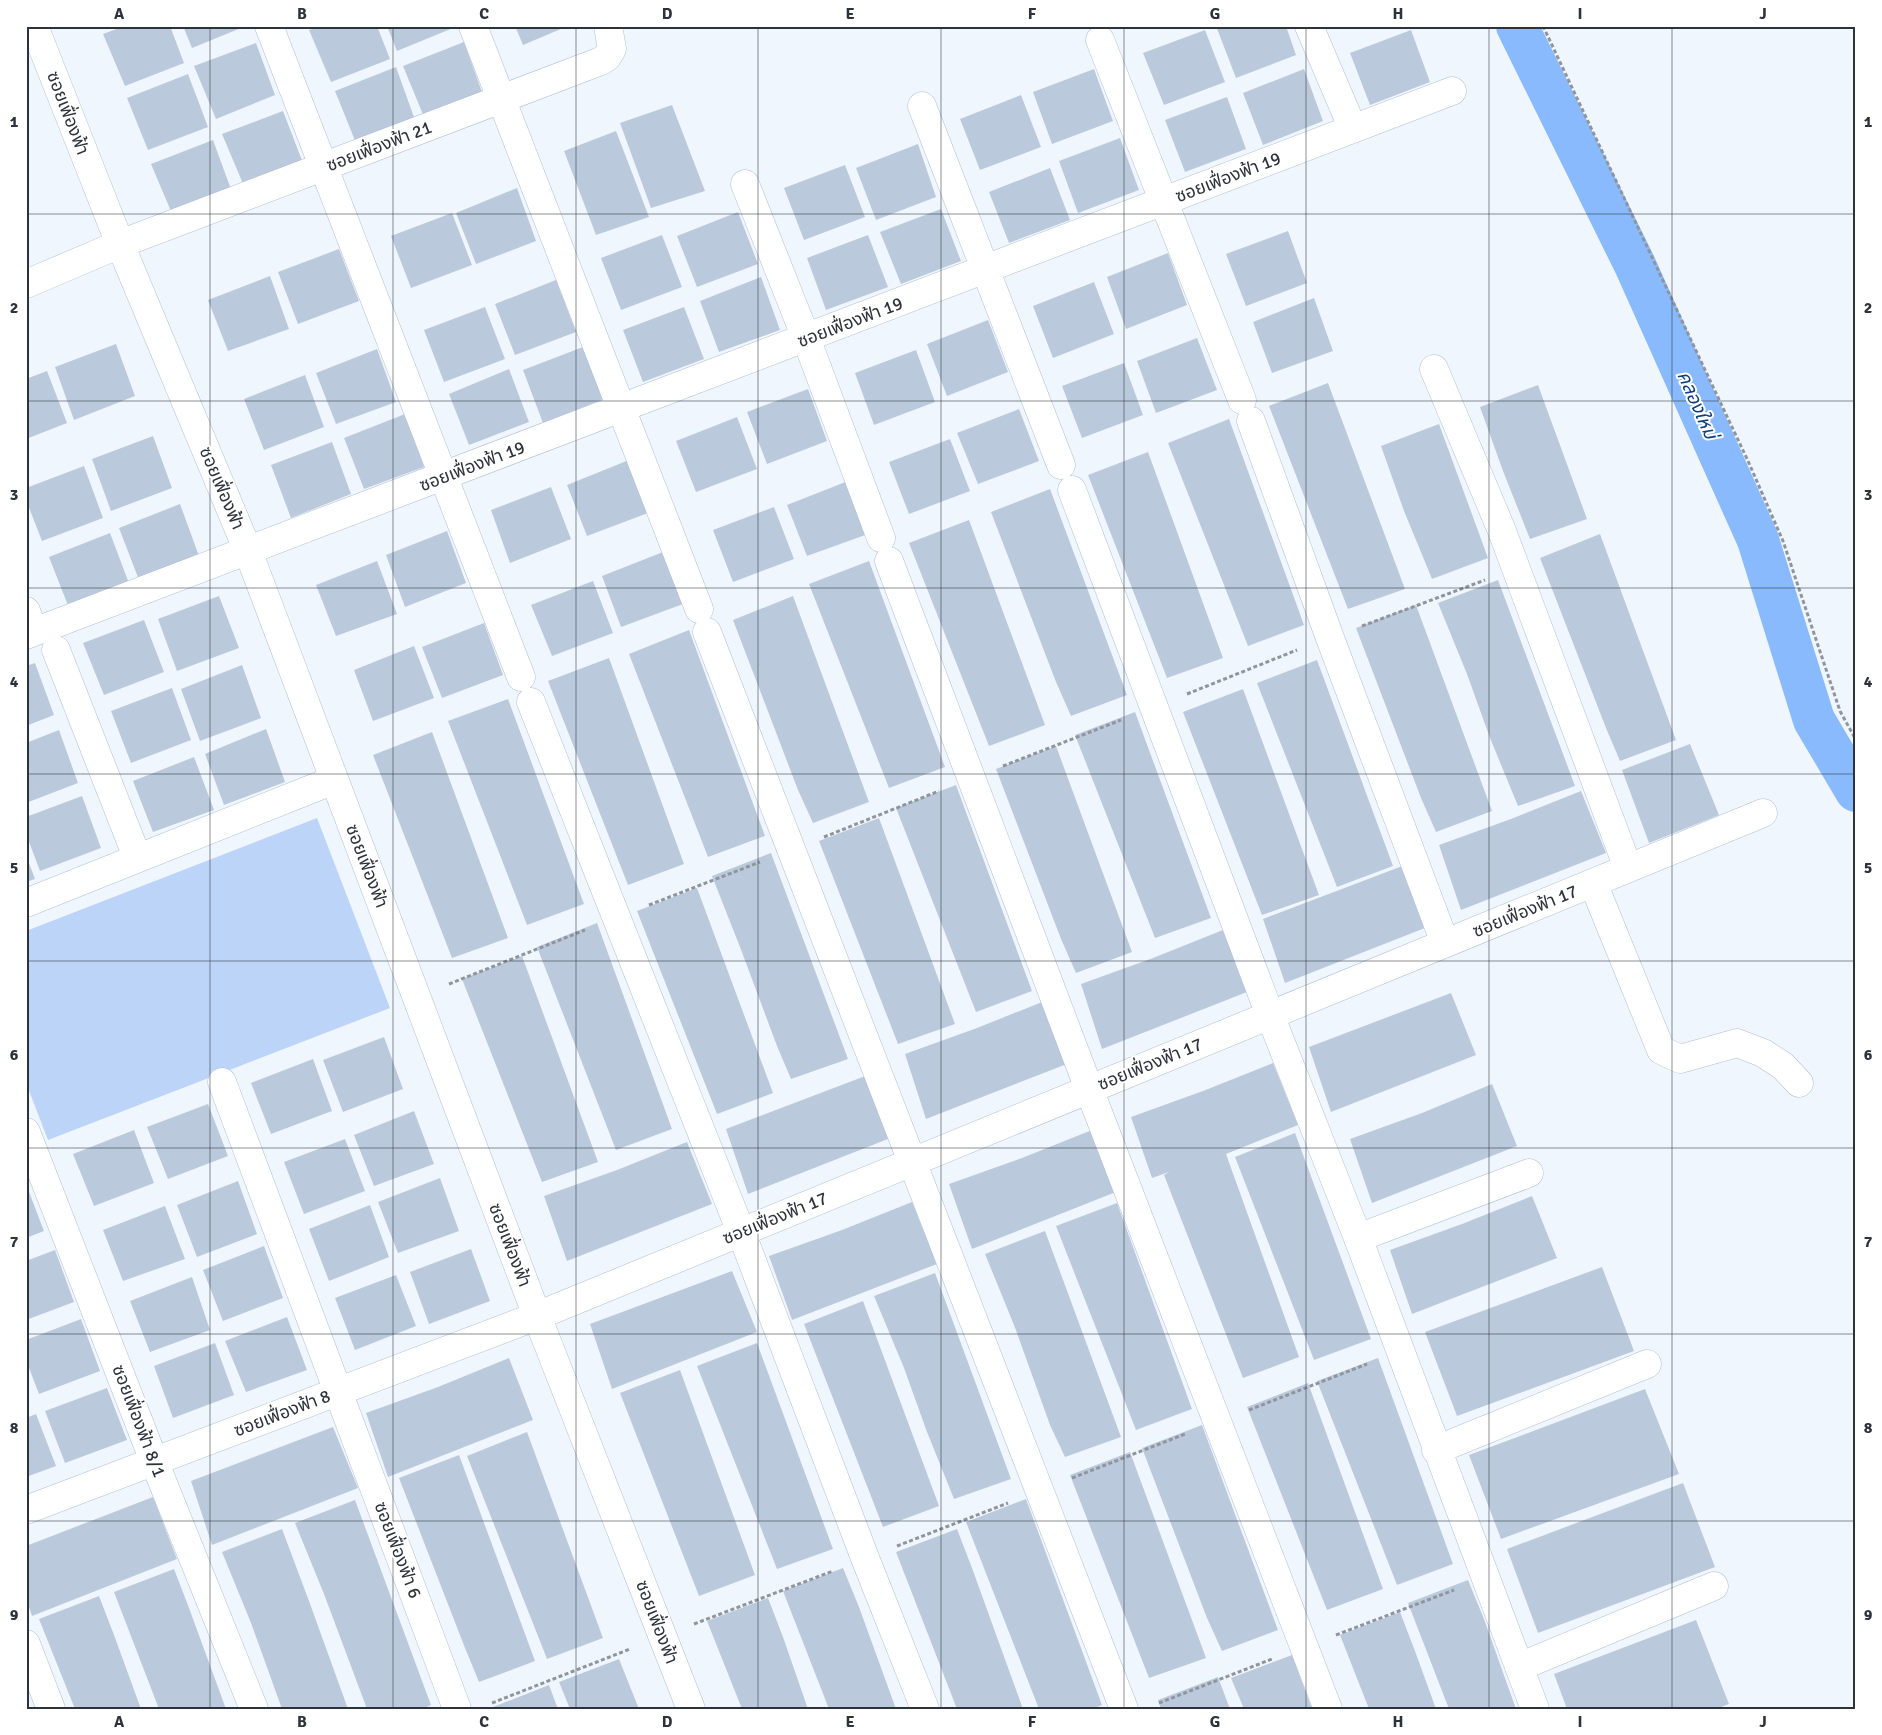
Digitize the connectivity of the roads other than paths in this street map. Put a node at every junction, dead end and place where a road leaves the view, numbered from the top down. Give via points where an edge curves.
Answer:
1 (34, 26) edge
2 (269, 26) edge
3 (473, 26) edge
4 (608, 26) edge
5 (1309, 26) edge
6 (1100, 40) dead end
7 (1452, 91) dead end
8 (502, 99) junction
9 (922, 106) dead end
10 (1353, 129) junction
11 (324, 167) junction
12 (746, 184) dead end
13 (1164, 201) junction
14 (120, 244) junction
15 (984, 270) junction
16 (26, 284) edge
17 (806, 338) junction
18 (1434, 369) dead end
19 (622, 409) junction
20 (1061, 465) dead end
21 (444, 477) junction
22 (1072, 490) dead end
23 (248, 552) junction
24 (29, 626) edge
25 (56, 650) dead end
26 (334, 780) junction
27 (1763, 813) dead end
28 (137, 858) junction
29 (1628, 868) junction
30 (1593, 882) junction
31 (26, 903) edge
32 (1445, 944) junction
33 (1270, 1015) junction
34 (222, 1082) dead end
35 (1799, 1083) dead end
36 (1089, 1089) junction
37 (26, 1132) edge
38 (913, 1161) junction
39 (1529, 1173) dead end
40 (741, 1232) junction
41 (1358, 1238) junction
42 (537, 1316) junction
43 (1647, 1364) dead end
44 (338, 1391) junction
45 (1436, 1450) junction
46 (154, 1461) junction
47 (26, 1510) edge
48 (1714, 1586) dead end
49 (26, 1644) edge
50 (1519, 1667) junction
51 (51, 1709) edge
52 (254, 1709) edge
53 (457, 1709) edge
54 (691, 1709) edge
55 (925, 1709) edge
56 (1124, 1709) edge
57 (1328, 1709) edge
58 (1535, 1709) edge

1 - 14 street, ซอยเฟื่องฟ้า
2 - 11 street
3 - 8 street
4 - 8 street, ซอยเฟื่องฟ้า 21 via 612,49 607,57
5 - 10 street
6 - 13 street
7 - 10 street, ซอยเฟื่องฟ้า 19
8 - 11 street, ซอยเฟื่องฟ้า 21
8 - 19 street
9 - 15 street
10 - 13 street, ซอยเฟื่องฟ้า 19
11 - 14 street, ซอยเฟื่องฟ้า 21
11 - 21 street
12 - 17 street
13 - 15 street, ซอยเฟื่องฟ้า 19
13 - 32 street via 1246,410
14 - 16 street, ซอยเฟื่องฟ้า 21
14 - 23 street, ซอยเฟื่องฟ้า
15 - 17 street, ซอยเฟื่องฟ้า 19
15 - 20 street
17 - 19 street, ซอยเฟื่องฟ้า 19
17 - 36 street
18 - 29 street via 1502,531
19 - 21 street, ซอยเฟื่องฟ้า 19
19 - 38 street
21 - 23 street, ซอยเฟื่องฟ้า 19
21 - 40 street
22 - 33 street
23 - 24 street, ซอยเฟื่องฟ้า 19
23 - 26 street, ซอยเฟื่องฟ้า
25 - 28 street
26 - 28 street
26 - 42 street, ซอยเฟื่องฟ้า
27 - 29 street, ซอยเฟื่องฟ้า 17
28 - 31 street
29 - 30 street, ซอยเฟื่องฟ้า 17
30 - 32 street, ซอยเฟื่องฟ้า 17
30 - 35 street via 1661,1050 1680,1059 1737,1043 1763,1053 1783,1066
32 - 33 street, ซอยเฟื่องฟ้า 17
33 - 36 street, ซอยเฟื่องฟ้า 17
33 - 41 street
34 - 44 street, ซอยเฟื่องฟ้า 6
36 - 38 street, ซอยเฟื่องฟ้า 17
36 - 57 street
37 - 46 street, ซอยเฟื่องฟ้า 8/1
38 - 40 street, ซอยเฟื่องฟ้า 17
38 - 56 street
39 - 41 street
40 - 42 street, ซอยเฟื่องฟ้า 17
40 - 55 street
41 - 45 street
42 - 44 street, ซอยเฟื่องฟ้า 8
42 - 54 street, ซอยเฟื่องฟ้า
43 - 45 street
44 - 46 street, ซอยเฟื่องฟ้า 8
44 - 53 street, ซอยเฟื่องฟ้า 6
45 - 50 street
46 - 47 street, ซอยเฟื่องฟ้า 8
46 - 52 street, ซอยเฟื่องฟ้า 8/1
48 - 50 street
49 - 51 street
50 - 58 street

